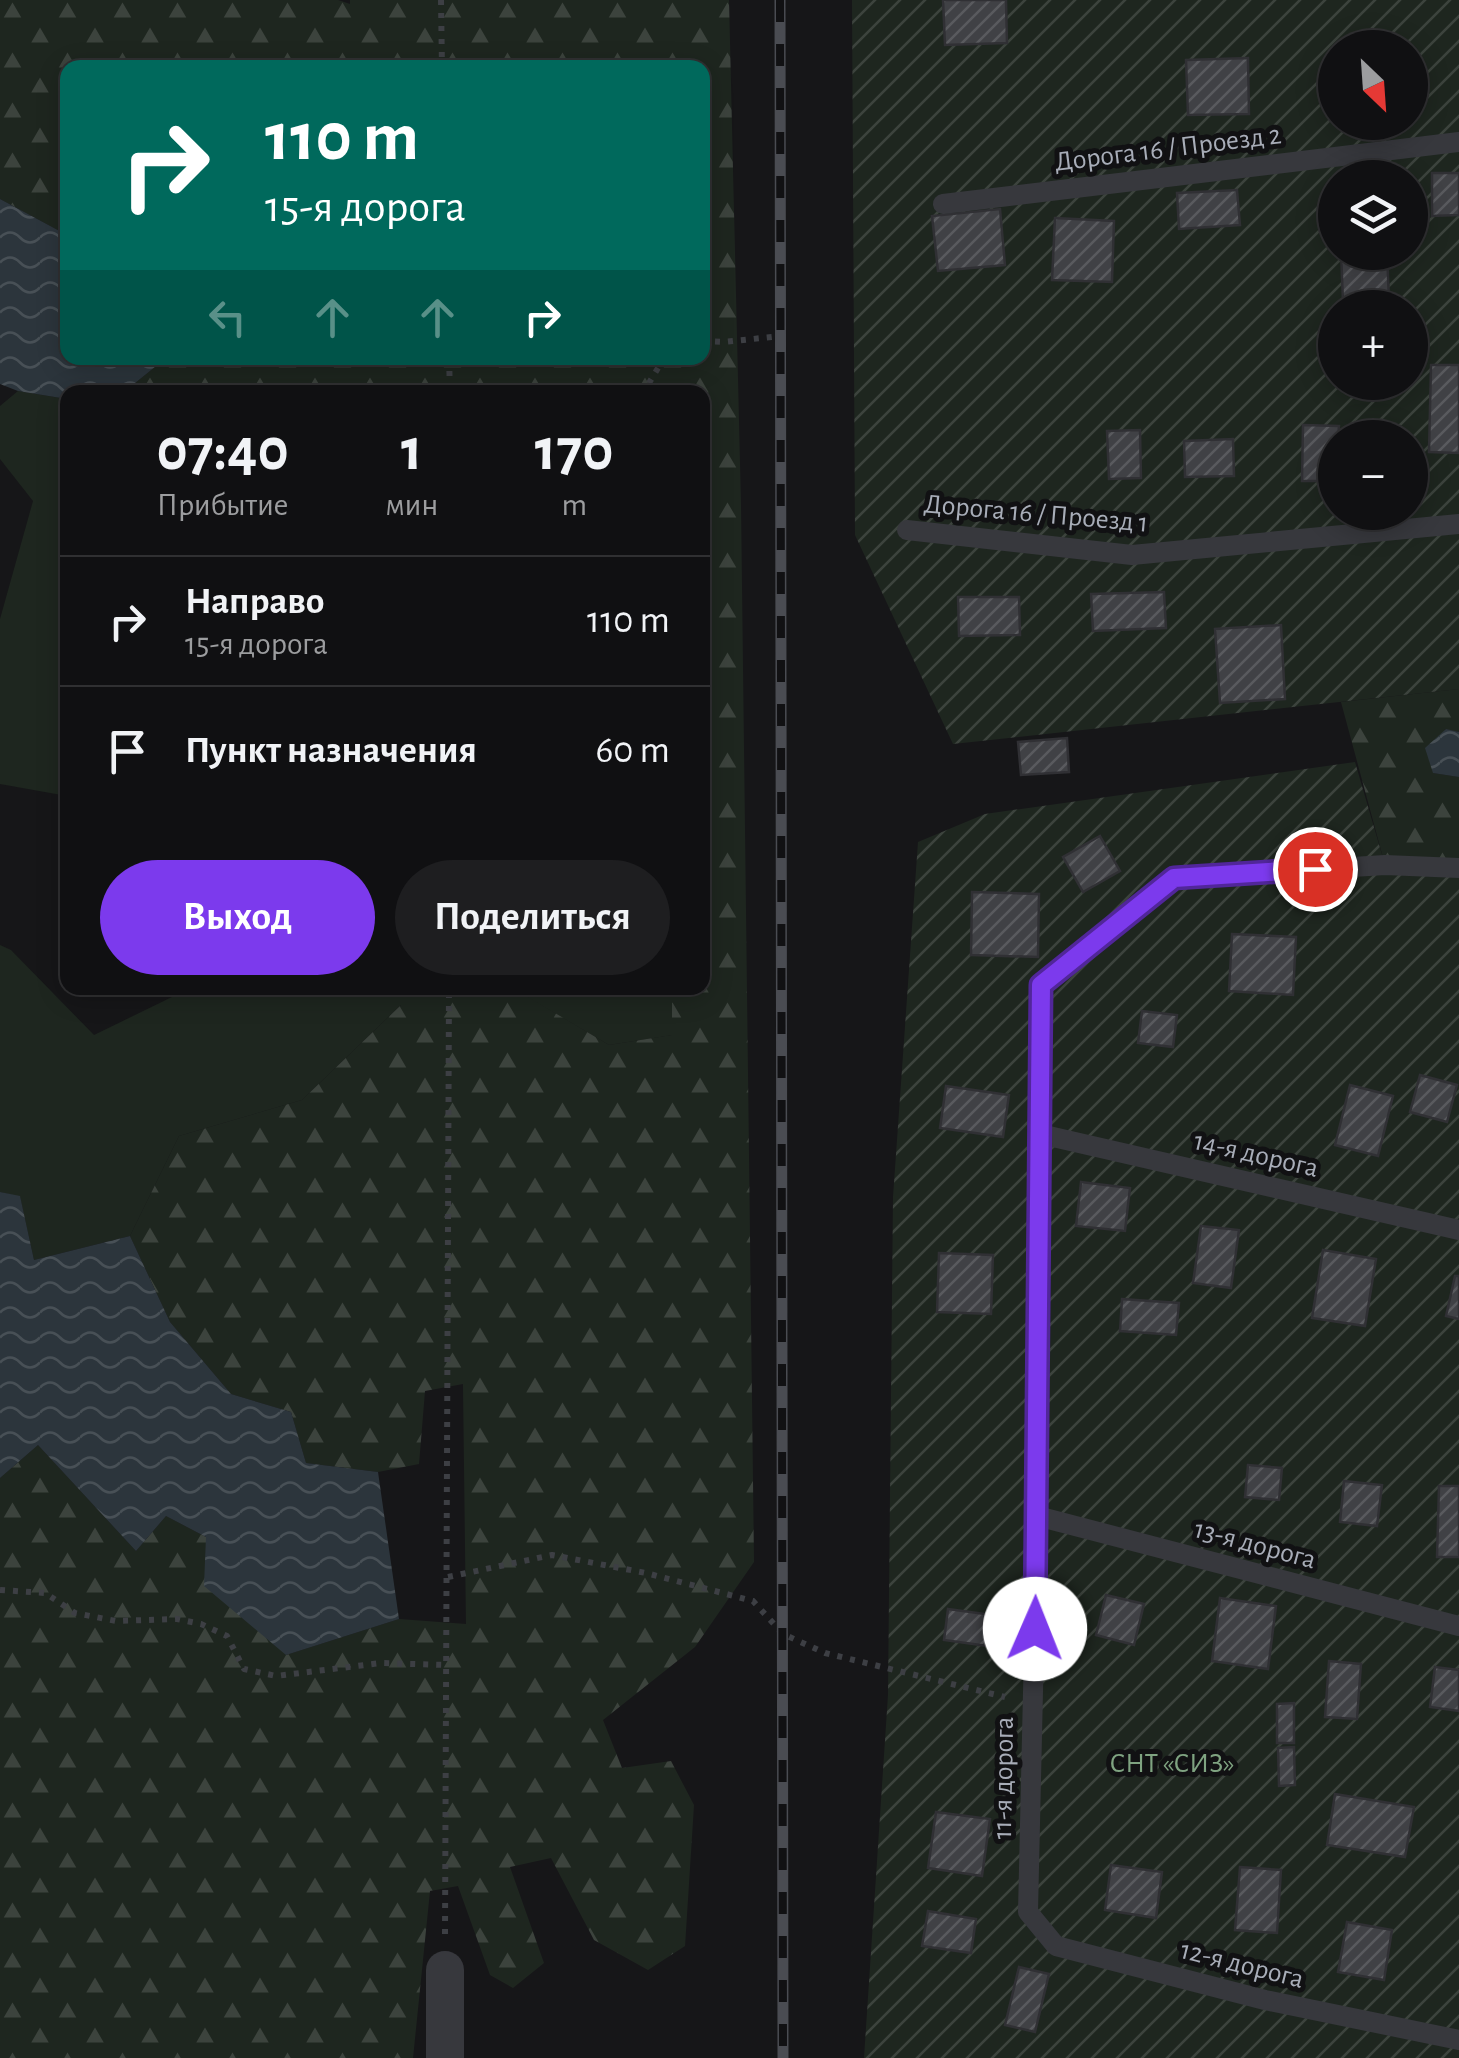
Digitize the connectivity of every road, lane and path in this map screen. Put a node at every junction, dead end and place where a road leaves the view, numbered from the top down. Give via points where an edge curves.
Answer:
1 (441, 0) edge
2 (442, 60) edge
3 (1459, 142) edge
4 (943, 204) dead end
5 (782, 336) dead end
6 (710, 341) edge
7 (1459, 524) edge
8 (908, 530) dead end
9 (1459, 868) edge
10 (449, 995) edge
11 (1040, 1134) junction
12 (1459, 1230) edge
13 (1037, 1516) junction
14 (448, 1577) junction
15 (0, 1590) edge
16 (1459, 1626) edge
17 (447, 1665) junction
18 (1033, 1704) junction
19 (1028, 1912) joint
20 (444, 1970) joint
21 (1459, 2040) edge
22 (445, 2058) edge

1 - 2 path
3 - 4 lane, Дорога 16 / Проезд 2
5 - 6 path
7 - 8 lane, Дорога 16 / Проезд 1 via 1132,555
9 - 11 lane, 11-я дорога via 1385,865 1174,878 1041,985
10 - 14 path
11 - 12 lane, 14-я дорога
11 - 13 lane, 11-я дорога
13 - 16 lane, 13-я дорога
13 - 18 lane, 11-я дорога
14 - 17 path
14 - 18 path via 552,1555 646,1574 753,1601 782,1634 825,1653
15 - 17 path via 45,1593 75,1613 116,1622 201,1624 227,1636 244,1669 276,1676 381,1664
17 - 20 path
18 - 19 lane, 11-я дорога
19 - 21 lane, 12-я дорога via 1056,1946
20 - 22 street

